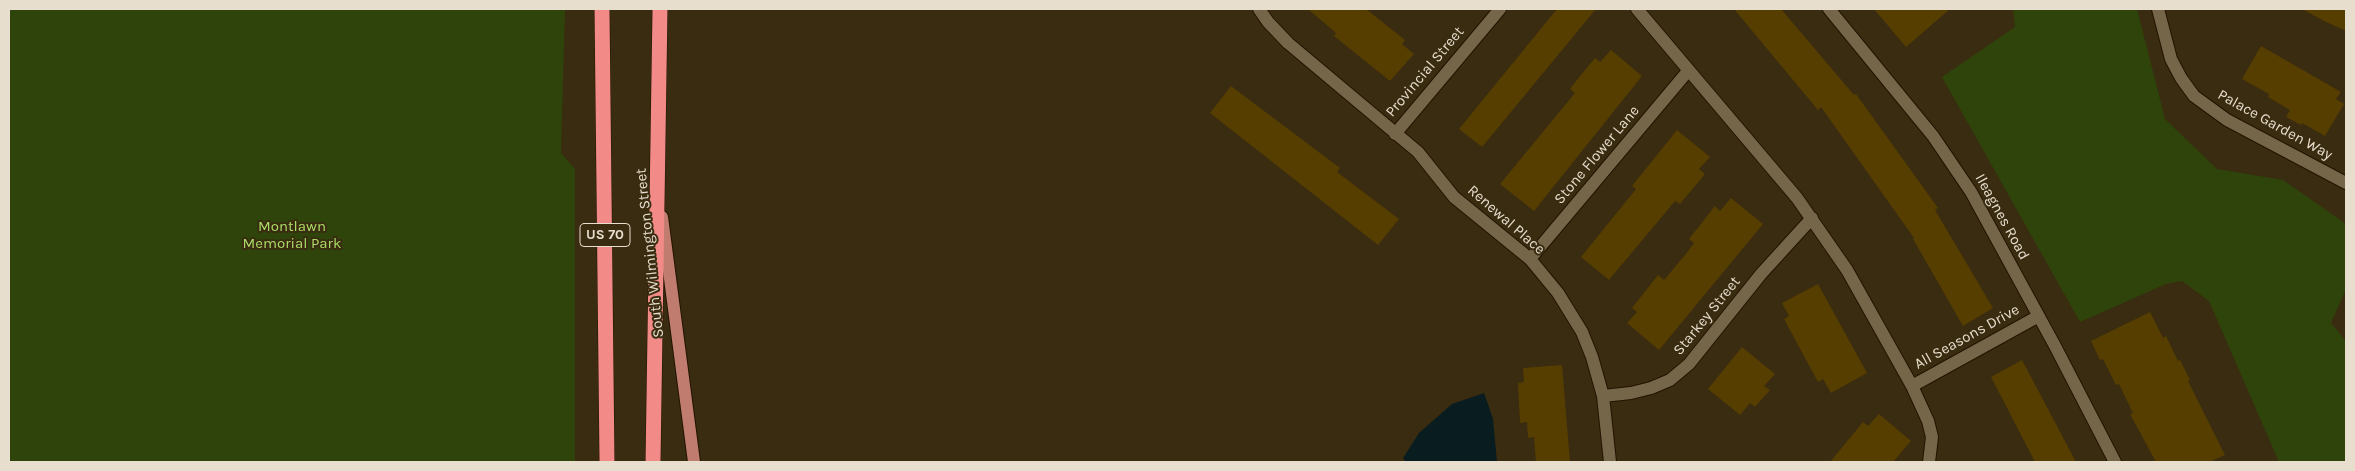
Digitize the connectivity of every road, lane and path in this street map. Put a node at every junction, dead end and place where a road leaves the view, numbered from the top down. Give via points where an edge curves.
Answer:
1 (602, 9) edge
2 (660, 9) edge
3 (1259, 9) edge
4 (1500, 9) edge
5 (1637, 9) edge
6 (1829, 9) edge
7 (2158, 9) edge
8 (1688, 71) junction
9 (1395, 134) junction
10 (658, 183) junction
11 (2346, 183) edge
12 (1812, 218) junction
13 (1530, 259) junction
14 (2037, 316) junction
15 (1912, 386) junction
16 (1603, 396) junction
17 (607, 462) edge
18 (653, 462) edge
19 (694, 462) edge
20 (1610, 462) edge
21 (1929, 462) edge
22 (2115, 462) edge

1 - 17 highway, US 70
2 - 10 highway, South Wilmington Street
3 - 9 street, Renewal Place via 1288,44
4 - 9 street, Provincial Street
5 - 8 street
6 - 14 street, Ileagnes Road via 1933,136 1971,192
7 - 11 street, Palace Garden Way via 2171,59 2194,96 2227,120
8 - 12 street
8 - 13 street, Stone Flower Lane
9 - 13 street, Renewal Place via 1418,152 1454,198
10 - 18 highway
10 - 19 main road, South Wilmington Street
12 - 15 street via 1847,270
12 - 16 street, Starkey Street via 1761,274 1689,364 1670,380 1650,388
13 - 16 street, Renewal Place via 1558,293 1582,332
14 - 15 street, All Seasons Drive
14 - 22 street, Ileagnes Road
15 - 21 street via 1932,437
16 - 20 street, Renewal Place

